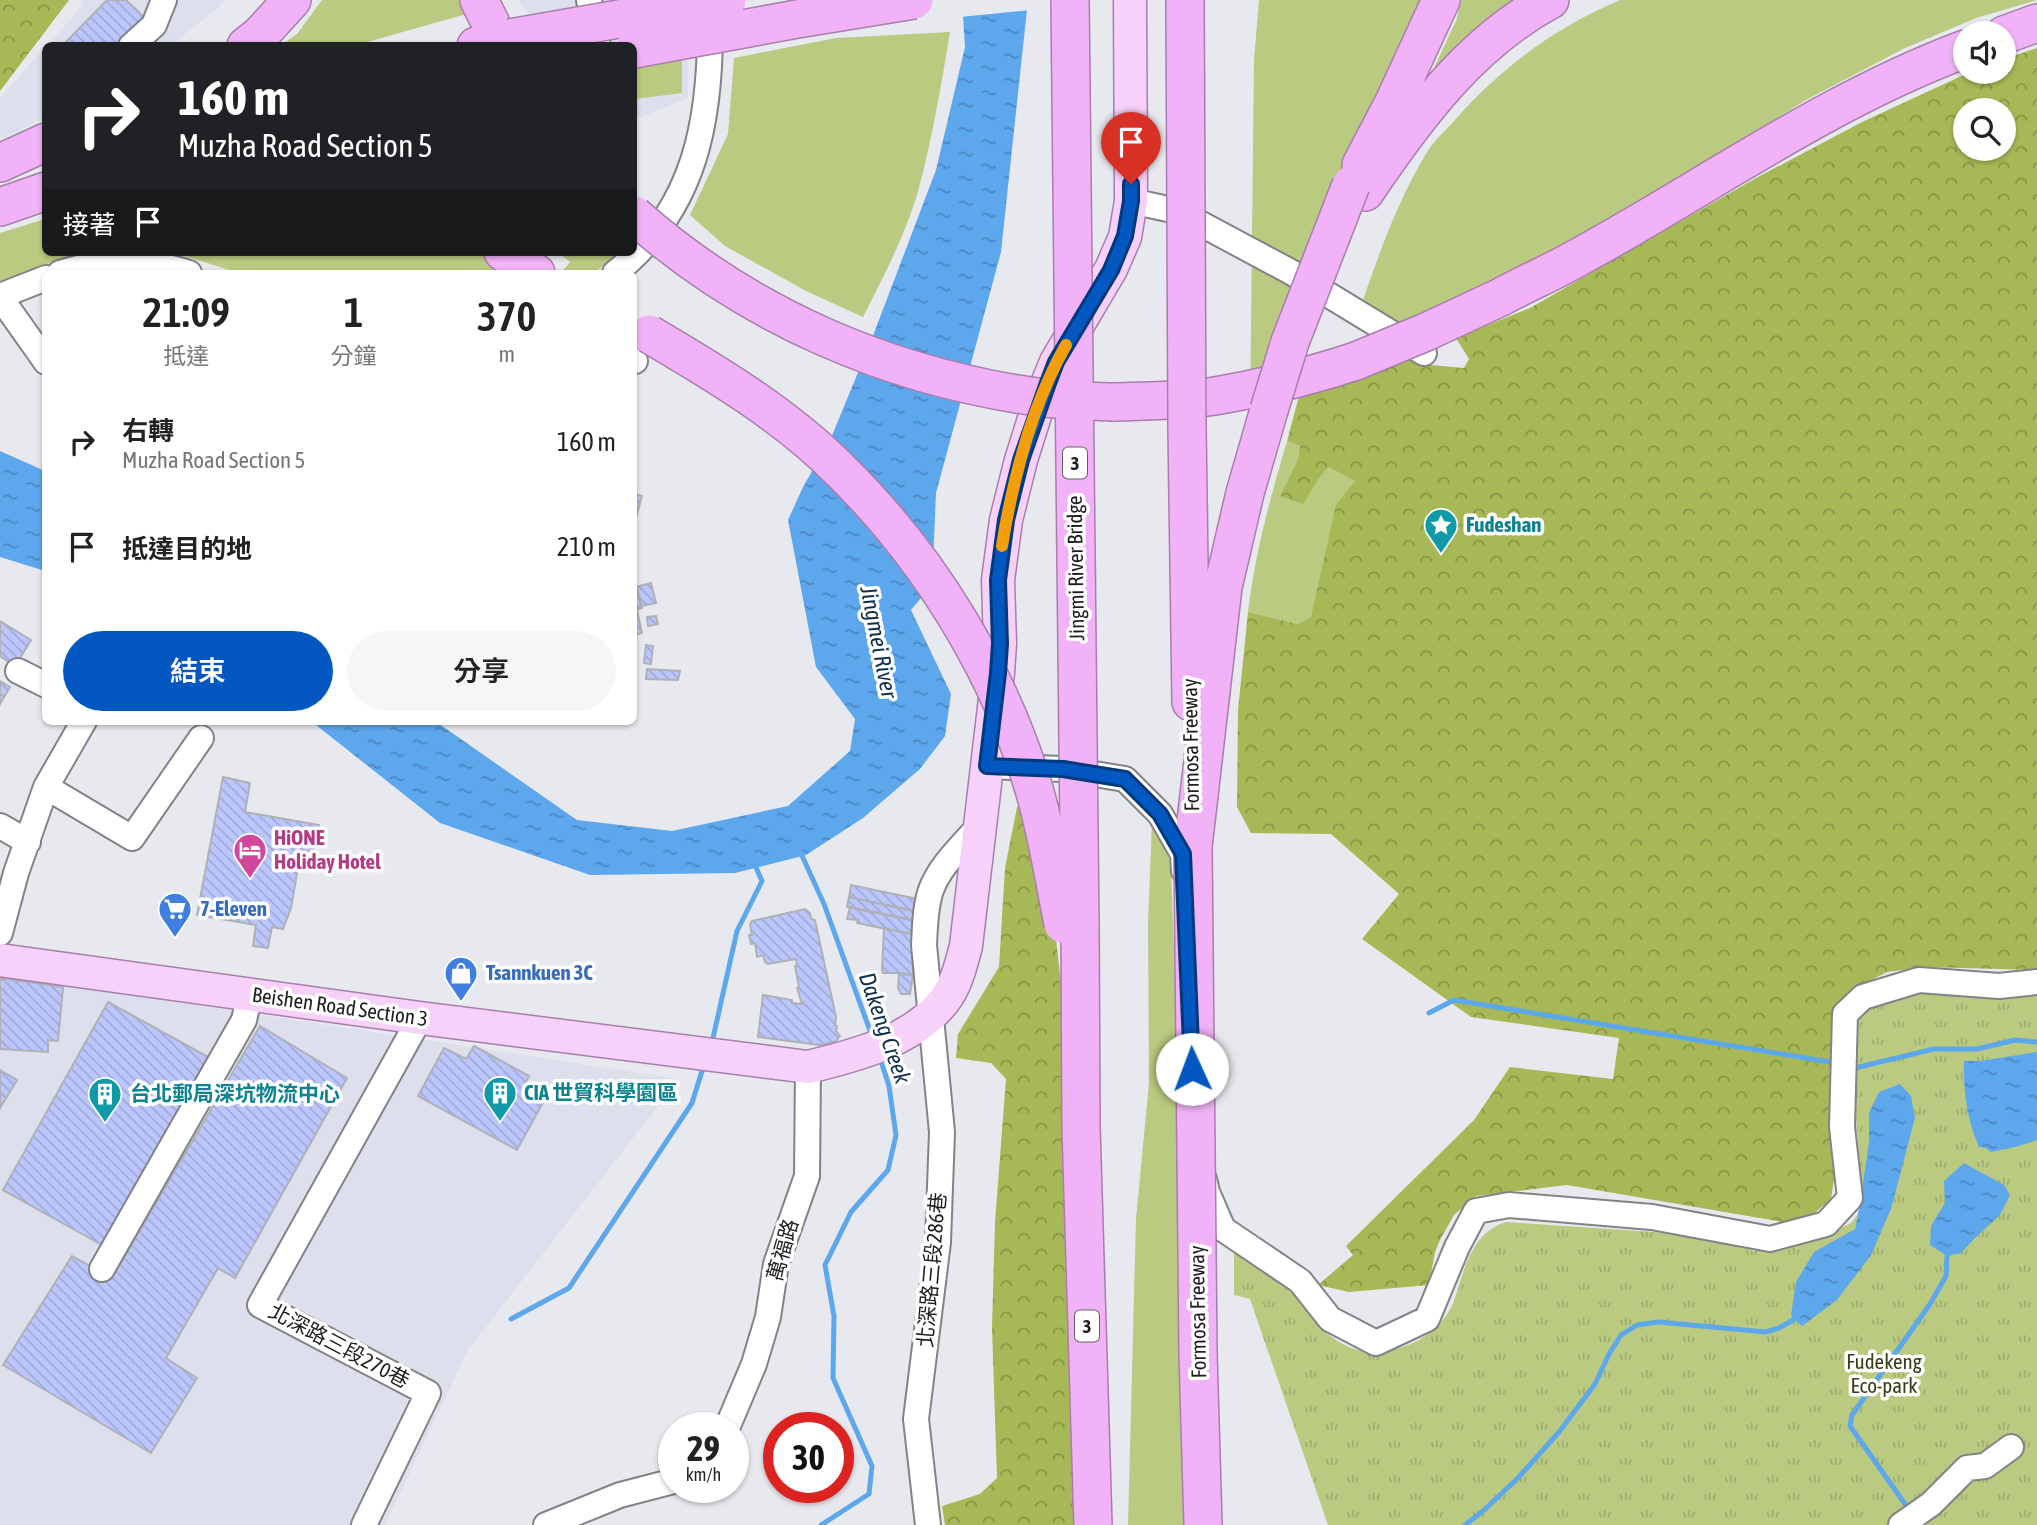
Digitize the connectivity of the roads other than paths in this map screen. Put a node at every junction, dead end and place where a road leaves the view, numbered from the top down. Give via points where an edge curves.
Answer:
1 (164, 0) edge
2 (292, 0) edge
3 (589, 0) edge
4 (710, 0) edge
5 (727, 0) edge
6 (914, 0) edge
7 (1070, 0) edge
8 (1130, 0) edge
9 (1185, 0) edge
10 (1441, 0) edge
11 (1550, 0) edge
12 (2037, 23) edge
13 (489, 27) edge
14 (2016, 31) edge
15 (135, 42) edge
16 (251, 42) edge
17 (597, 42) edge
18 (637, 48) edge
19 (1953, 54) edge
20 (42, 144) edge
21 (0, 163) edge
22 (42, 164) edge
23 (0, 179) edge
24 (1358, 189) junction
25 (42, 192) edge
26 (42, 200) edge
27 (1131, 201) junction
28 (0, 208) edge
29 (637, 218) edge
30 (637, 252) edge
31 (516, 256) edge
32 (633, 256) edge
33 (552, 267) edge
34 (70, 270) edge
35 (180, 270) edge
36 (618, 270) edge
37 (42, 280) edge
38 (0, 296) edge
39 (637, 341) edge
40 (1424, 354) dead end
41 (42, 356) edge
42 (1206, 587) junction
43 (18, 671) dead end
44 (42, 683) edge
45 (82, 725) edge
46 (201, 738) dead end
47 (987, 766) junction
48 (46, 787) junction
49 (980, 824) junction
50 (0, 827) edge
51 (28, 842) junction
52 (1072, 925) junction
53 (0, 933) edge
54 (0, 960) edge
55 (2037, 982) edge
56 (250, 995) junction
57 (931, 1014) junction
58 (421, 1018) junction
59 (808, 1067) junction
60 (102, 1269) dead end
61 (734, 1412) edge
62 (2011, 1447) dead end
63 (658, 1485) edge
64 (364, 1525) edge
65 (546, 1525) edge
66 (928, 1525) edge
67 (1093, 1525) edge
68 (1203, 1525) edge
69 (1901, 1525) edge

1 - 15 street via 154,25
2 - 16 highway
3 - 17 street
4 - 30 street via 710,62 702,133 670,211
5 - 13 highway, bridge
6 - 18 highway, bridge
7 - 52 highway, Jingmi River Bridge / 3, bridge
8 - 27 main road
9 - 42 highway, bridge via 1186,426
10 - 24 highway via 1370,144
11 - 24 highway via 1479,50
12 - 14 highway
19 - 29 highway, bridge via 1812,121 1568,263 1426,332 1289,381 1213,396 1113,402 1048,399 944,380 892,364 780,317 683,256
20 - 21 highway
22 - 23 highway
24 - 42 highway, bridge via 1290,342 1245,493
25 - 28 highway
26 - 28 highway
27 - 40 street via 1177,211 1291,272
27 - 47 main road, bridge via 1125,236 1111,270 1056,362 1021,460 1000,558 998,673
31 - 33 highway
32 - 36 street
34 - 35 street via 113,261
37 - 38 street
38 - 41 street
39 - 52 highway, bridge via 724,379 795,431 838,468 911,551 979,656 1016,739
42 - 68 highway, Formosa Freeway, bridge via 1194,847
43 - 44 street
45 - 48 street
46 - 48 street via 132,838
47 - 49 main road
47 - 55 street via 1063,769 1125,779 1160,814 1183,854 1194,1123 1207,1192 1223,1230 1300,1281 1330,1319 1376,1343 1427,1320 1476,1211 1509,1205 1652,1217 1770,1239 1826,1224 1850,1198 1842,1127 1844,1014 1863,998 1919,979 1999,986
48 - 51 street
49 - 57 main road via 966,946 955,983
49 - 57 street, 北深路三段286巷 via 930,891 924,945
50 - 51 street
51 - 53 street
52 - 67 highway, 3
54 - 56 main road, Beishen Road Section 3
56 - 58 main road, Beishen Road Section 3
56 - 60 street via 244,1020
57 - 59 main road via 862,1054
57 - 66 street, 北深路三段286巷 via 942,1132 938,1242 916,1419
58 - 59 main road, Beishen Road Section 3
58 - 64 street, 北深路三段270巷 via 260,1305 428,1393
59 - 61 street, 萬福路 via 807,1176 776,1264 768,1317 754,1364
62 - 69 street via 1985,1466 1967,1468 1931,1504
63 - 65 street

